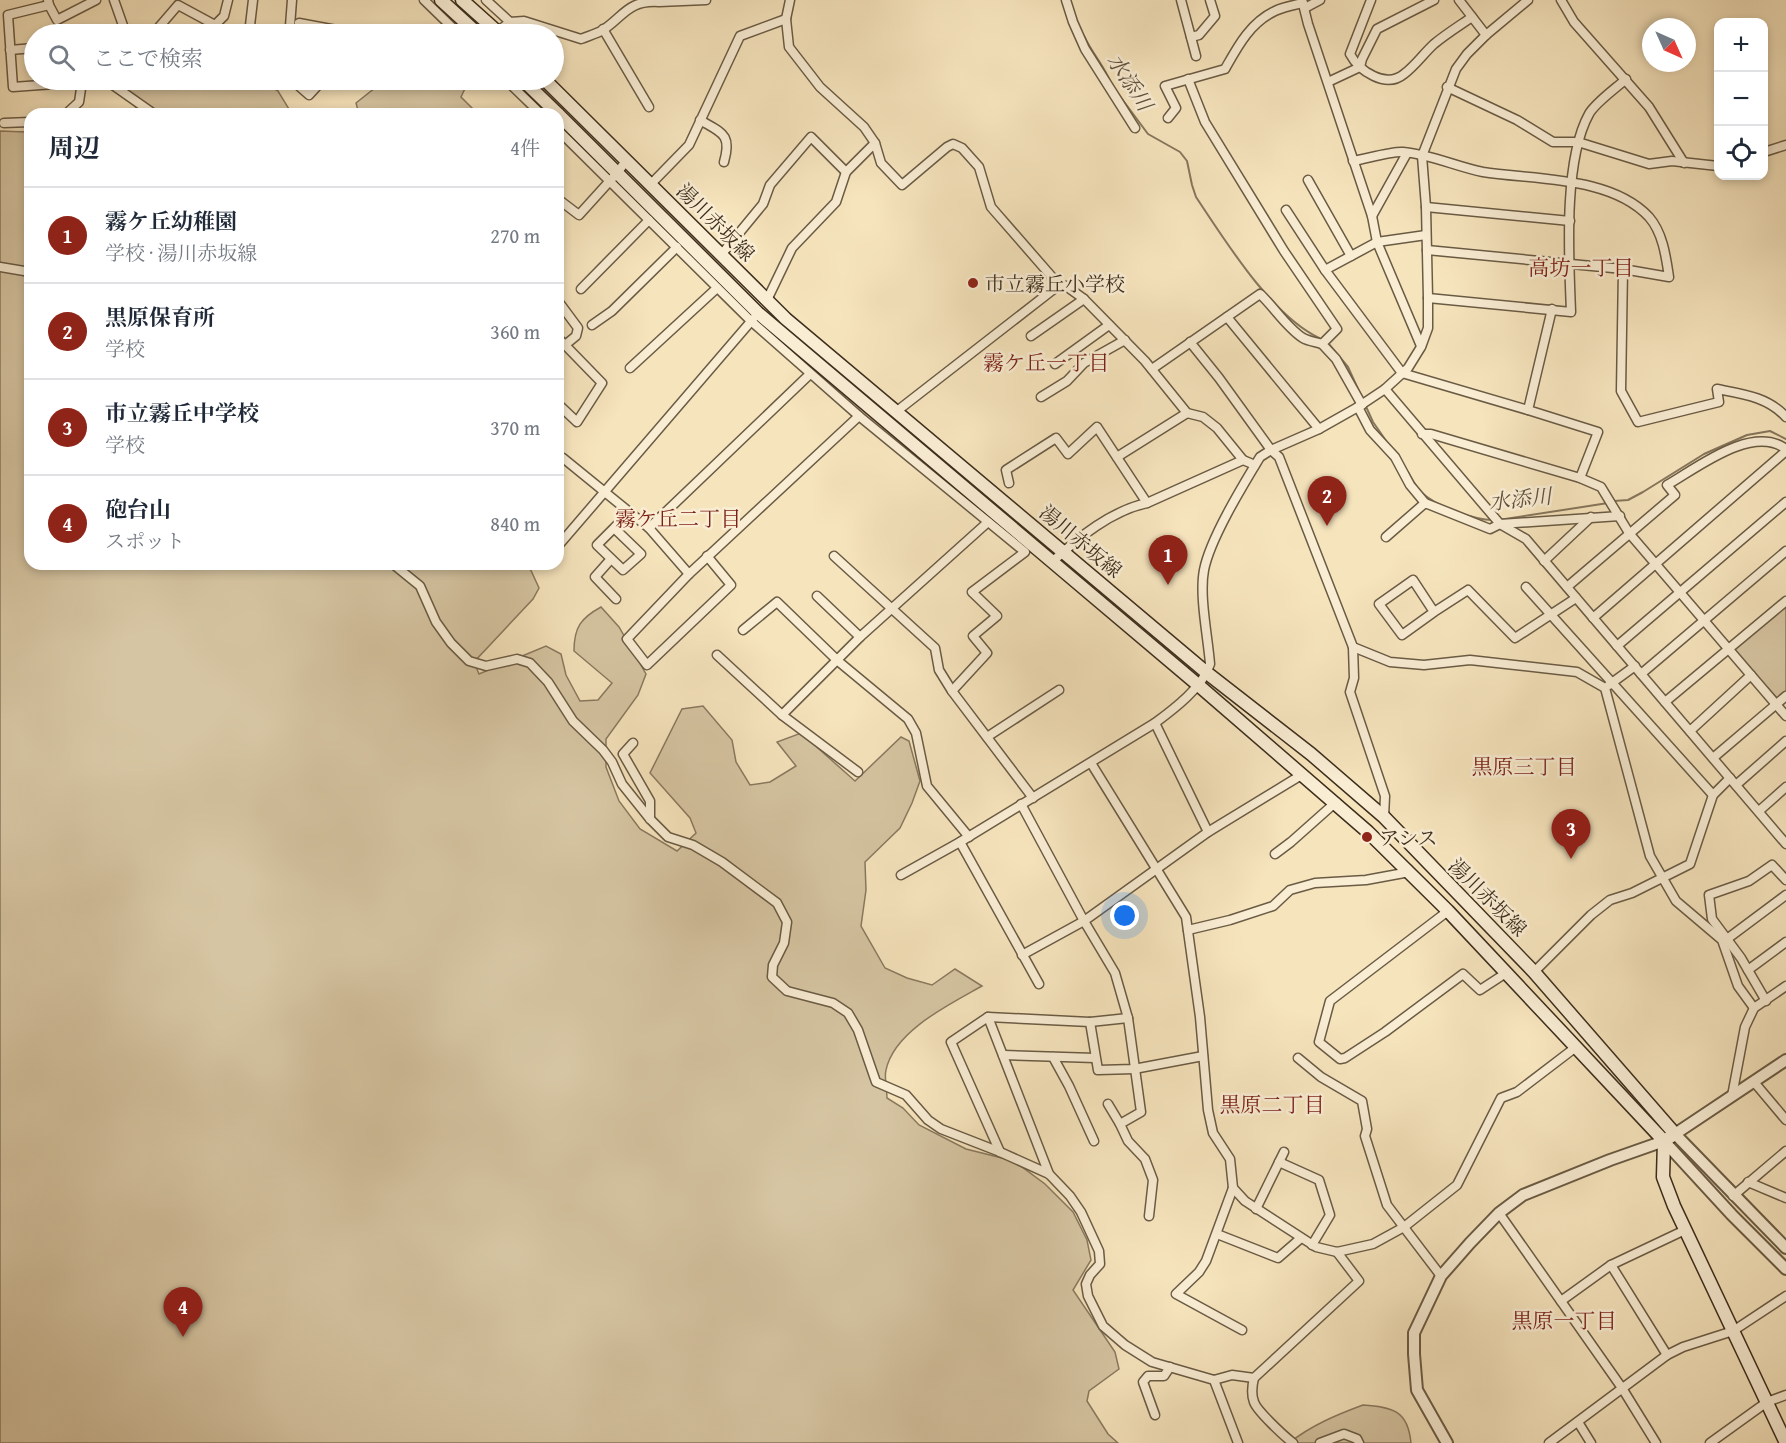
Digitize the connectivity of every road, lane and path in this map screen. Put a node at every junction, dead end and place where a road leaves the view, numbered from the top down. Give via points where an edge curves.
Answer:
1 (96, 0) edge
2 (114, 0) edge
3 (228, 0) edge
4 (253, 0) edge
5 (292, 0) edge
6 (424, 0) edge
7 (441, 0) edge
8 (462, 0) edge
9 (486, 0) edge
10 (706, 0) edge
11 (790, 0) edge
12 (1066, 0) edge
13 (1181, 0) edge
14 (1210, 0) edge
15 (1320, 0) edge
16 (1371, 0) edge
17 (1434, 0) edge
18 (1459, 0) edge
19 (1528, 0) edge
20 (1562, 0) edge
21 (652, 1) edge
22 (48, 2) edge
23 (1303, 3) edge
24 (1472, 17) junction
25 (786, 19) junction
26 (510, 22) joint
27 (122, 24) edge
28 (162, 24) edge
29 (213, 24) edge
30 (216, 24) edge
31 (250, 24) edge
32 (290, 24) edge
33 (449, 24) edge
34 (467, 24) edge
35 (488, 24) edge
36 (534, 24) edge
37 (603, 29) junction
38 (564, 34) edge
39 (1486, 35) junction
40 (1191, 37) junction
41 (24, 49) edge
42 (10, 50) junction
43 (1196, 56) dead end
44 (1360, 67) junction
45 (1188, 79) junction
46 (1626, 79) junction
47 (1328, 82) junction
48 (24, 86) edge
49 (1447, 87) junction
50 (82, 90) edge
51 (121, 90) edge
52 (516, 90) edge
53 (533, 90) edge
54 (554, 90) edge
55 (649, 107) dead end
56 (72, 108) edge
57 (146, 108) edge
58 (535, 108) edge
59 (552, 108) edge
60 (1168, 118) dead end
61 (700, 120) junction
62 (564, 121) edge
63 (24, 122) edge
64 (4, 123) dead end
65 (1135, 128) dead end
66 (564, 135) edge
67 (1578, 142) junction
68 (875, 143) junction
69 (1786, 145) edge
70 (1768, 151) edge
71 (1407, 153) junction
72 (1422, 156) junction
73 (626, 161) junction
74 (1353, 161) junction
75 (724, 162) dead end
76 (1683, 163) junction
77 (1714, 166) edge
78 (846, 172) junction
79 (613, 177) junction
80 (1308, 180) dead end
81 (1572, 183) junction
82 (651, 184) junction
83 (564, 204) edge
84 (1426, 207) junction
85 (1286, 210) dead end
86 (1372, 216) junction
87 (650, 220) junction
88 (1570, 221) junction
89 (1426, 235) junction
90 (1377, 242) junction
91 (676, 247) junction
92 (1427, 250) junction
93 (721, 255) junction
94 (1351, 256) junction
95 (1569, 264) junction
96 (0, 267) edge
97 (1623, 269) junction
98 (1325, 270) junction
99 (24, 271) edge
100 (1059, 285) junction
101 (717, 288) junction
102 (581, 289) dead end
103 (1428, 298) junction
104 (1084, 299) junction
105 (766, 300) junction
106 (564, 309) edge
107 (1552, 309) junction
108 (754, 317) junction
109 (1227, 317) junction
110 (592, 325) dead end
111 (1109, 325) junction
112 (1031, 336) dead end
113 (1125, 340) junction
114 (1190, 342) junction
115 (1322, 344) junction
116 (565, 345) joint
117 (1422, 347) junction
118 (1055, 364) dead end
119 (630, 368) dead end
120 (1152, 369) junction
121 (1402, 373) junction
122 (810, 374) junction
123 (1385, 389) junction
124 (1041, 397) dead end
125 (1360, 406) junction
126 (564, 410) edge
127 (1528, 410) junction
128 (897, 411) junction
129 (1187, 413) junction
130 (859, 416) junction
131 (1786, 417) edge
132 (1319, 429) junction
133 (1422, 434) junction
134 (1271, 450) junction
135 (1786, 450) edge
136 (1118, 457) junction
137 (564, 460) edge
138 (1243, 460) junction
139 (1255, 465) junction
140 (1580, 478) junction
141 (1008, 483) dead end
142 (603, 492) junction
143 (1147, 502) junction
144 (1786, 502) edge
145 (1425, 503) junction
146 (628, 513) junction
147 (1620, 516) junction
148 (1591, 517) junction
149 (988, 522) junction
150 (1500, 524) junction
151 (614, 528) junction
152 (649, 528) junction
153 (1629, 533) junction
154 (1386, 537) dead end
155 (564, 539) edge
156 (1064, 551) junction
157 (1786, 551) edge
158 (707, 556) junction
159 (834, 556) dead end
160 (611, 559) junction
161 (1544, 561) junction
162 (1052, 562) junction
163 (1654, 563) junction
164 (400, 570) edge
165 (689, 574) junction
166 (1526, 587) dead end
167 (1567, 587) junction
168 (1679, 592) junction
169 (817, 596) dead end
170 (1576, 598) junction
171 (616, 599) dead end
172 (1786, 600) edge
173 (892, 609) junction
174 (1434, 612) junction
175 (1551, 614) junction
176 (1593, 618) junction
177 (1704, 621) junction
178 (743, 630) dead end
179 (860, 637) junction
180 (1617, 646) junction
181 (1353, 647) junction
182 (1728, 648) junction
183 (717, 655) dead end
184 (838, 661) junction
185 (1635, 666) junction
186 (1207, 673) junction
187 (1641, 674) junction
188 (1751, 675) junction
189 (1197, 684) junction
190 (1608, 685) junction
191 (1059, 690) dead end
192 (952, 691) junction
193 (1786, 696) edge
194 (1665, 702) junction
195 (1777, 704) junction
196 (782, 715) junction
197 (1786, 716) edge
198 (1155, 723) junction
199 (1690, 731) junction
200 (987, 737) junction
201 (1786, 741) edge
202 (633, 742) dead end
203 (1713, 758) junction
204 (1091, 763) junction
205 (858, 772) dead end
206 (1303, 774) junction
207 (1733, 781) junction
208 (1786, 787) edge
209 (1713, 795) junction
210 (1033, 798) junction
211 (1336, 802) junction
212 (1021, 804) junction
213 (1759, 811) junction
214 (1384, 817) junction
215 (650, 819) junction
216 (1208, 832) junction
217 (969, 837) junction
218 (1785, 841) edge
219 (960, 842) junction
220 (1275, 854) dead end
221 (1156, 870) junction
222 (1408, 870) junction
223 (901, 875) dead end
224 (1662, 878) junction
225 (1786, 880) edge
226 (1786, 895) edge
227 (1448, 911) junction
228 (1084, 921) junction
229 (1188, 930) junction
230 (1727, 939) junction
231 (1786, 942) edge
232 (1022, 955) junction
233 (1748, 970) junction
234 (1534, 972) junction
235 (1506, 973) junction
236 (1039, 984) dead end
237 (1786, 986) edge
238 (1766, 1001) junction
239 (1754, 1008) junction
240 (988, 1017) junction
241 (1128, 1018) junction
242 (1090, 1022) junction
243 (1576, 1047) junction
244 (1003, 1055) junction
245 (1203, 1056) junction
246 (1053, 1057) junction
247 (1095, 1058) junction
248 (1298, 1058) dead end
249 (1786, 1060) edge
250 (1134, 1069) junction
251 (1754, 1082) junction
252 (1732, 1096) junction
253 (1108, 1104) dead end
254 (1786, 1120) edge
255 (1120, 1124) junction
256 (1669, 1138) junction
257 (1094, 1141) dead end
258 (1786, 1150) edge
259 (1000, 1152) junction
260 (1284, 1152) dead end
261 (1279, 1162) junction
262 (1049, 1174) junction
263 (1748, 1182) junction
264 (1233, 1188) junction
265 (1733, 1196) junction
266 (1786, 1198) edge
267 (1256, 1209) junction
268 (1499, 1213) junction
269 (1149, 1216) dead end
270 (1404, 1227) junction
271 (1685, 1230) junction
272 (1217, 1234) junction
273 (1301, 1238) junction
274 (1312, 1245) junction
275 (1786, 1248) edge
276 (1337, 1252) junction
277 (1611, 1265) junction
278 (1786, 1269) edge
279 (1441, 1276) junction
280 (1786, 1296) edge
281 (1561, 1301) junction
282 (1242, 1330) dead end
283 (1733, 1331) junction
284 (1667, 1355) junction
285 (1170, 1367) junction
286 (1254, 1378) junction
287 (1214, 1380) junction
288 (1622, 1388) junction
289 (1786, 1395) edge
290 (1767, 1402) junction
291 (1155, 1415) dead end
292 (1578, 1422) junction
293 (1238, 1443) edge
294 (1293, 1443) edge
295 (1320, 1443) edge
296 (1359, 1443) edge
297 (1448, 1443) edge
298 (1549, 1443) edge
299 (1591, 1443) edge
300 (1656, 1443) edge
301 (1710, 1443) edge
302 (1786, 1443) edge

1 - 22 street via 57,20
2 - 27 street
3 - 30 street via 225,16
4 - 31 street
5 - 32 street
6 - 33 street
7 - 34 main road
8 - 35 main road
9 - 26 street
10 - 21 street
11 - 25 street
12 - 65 street via 1085,49
13 - 40 street
14 - 40 street via 1215,16 1199,35
15 - 23 street
16 - 44 street via 1350,54
17 - 44 street via 1377,29
18 - 24 street
19 - 39 street
20 - 46 street via 1574,22
21 - 37 street via 629,5
22 - 42 street via 8,15
23 - 45 street via 1275,11 1253,27 1225,69
23 - 47 street
24 - 39 street
24 - 44 street via 1445,35 1403,76 1379,78
25 - 61 street via 740,36
25 - 68 street via 789,47 820,87 864,127
26 - 36 street
28 - 29 street via 178,6
37 - 38 street via 581,39
37 - 55 street
39 - 49 street via 1467,54
40 - 43 street
41 - 42 street
42 - 48 street via 13,87
44 - 47 street
45 - 60 street via 1165,86 1176,108
45 - 115 street via 1205,122 1337,329
46 - 67 street via 1590,112
46 - 76 street via 1649,107
47 - 74 street
49 - 67 street via 1553,142
49 - 72 street
50 - 56 street
51 - 57 street
52 - 58 street
53 - 59 main road, 湯川赤坂線
54 - 73 main road, 湯川赤坂線
61 - 75 street via 722,133 728,147
61 - 82 street via 689,145
62 - 79 main road, 湯川赤坂線
63 - 64 street
66 - 79 street
67 - 76 street via 1649,164
67 - 81 street
68 - 78 street
68 - 100 street via 881,163 902,185 947,147 952,144 962,148 979,167 991,207
69 - 70 street
71 - 72 street
71 - 74 street
71 - 86 street
72 - 81 street via 1482,171
72 - 84 street
73 - 79 street
73 - 82 main road, 湯川赤坂線
74 - 86 street
76 - 77 street
78 - 93 street via 811,137 770,185 763,204
78 - 105 street via 836,202 792,248
79 - 83 street via 579,215
79 - 87 street
79 - 108 main road, 湯川赤坂線
80 - 94 street
81 - 88 street
81 - 97 street via 1609,191 1636,206 1653,224 1665,249 1669,277
82 - 93 main road, 湯川赤坂線
84 - 88 street
84 - 89 street
85 - 98 street
86 - 90 street
87 - 91 street
87 - 102 street
88 - 95 street
89 - 90 street
89 - 92 street
90 - 94 street
90 - 117 street
91 - 101 street
91 - 110 street via 612,311
92 - 95 street
92 - 103 street
93 - 105 main road, 湯川赤坂線
94 - 98 street
95 - 97 street
95 - 107 street via 1571,312
96 - 99 street
97 - 131 street via 1621,391 1638,422 1719,402 1717,389 1755,396
98 - 121 street
100 - 104 street
100 - 128 street
101 - 108 street
101 - 119 street
103 - 107 street
103 - 117 street via 1428,328
104 - 111 street
104 - 112 street
105 - 128 main road, 湯川赤坂線
106 - 116 street via 578,328 576,336
107 - 127 street
108 - 122 street
108 - 142 street
108 - 162 main road, 湯川赤坂線
109 - 114 street
109 - 115 street via 1260,294 1304,338
109 - 132 street
111 - 113 street
111 - 118 street
113 - 120 street
113 - 124 street via 1084,363 1067,381
114 - 120 street
114 - 134 street
115 - 125 street via 1336,359
116 - 126 street via 602,383 577,423
117 - 121 street
120 - 129 street
121 - 123 street
121 - 127 street
122 - 130 street
122 - 152 street
123 - 125 street
123 - 133 street
125 - 132 street
125 - 145 street via 1370,430 1395,457
127 - 140 street via 1598,432
128 - 156 main road, 湯川赤坂線
129 - 136 street
129 - 138 street via 1203,417 1217,428
130 - 149 street
130 - 158 street
132 - 134 street
133 - 140 street
133 - 150 street
134 - 139 street
134 - 181 street via 1279,457
135 - 153 street via 1779,443 1764,440 1732,448 1667,485 1675,495
135 - 163 street
136 - 141 street via 1097,427 1068,454 1056,438 1006,470
136 - 143 street
137 - 142 street
138 - 139 street
138 - 143 street
139 - 186 street via 1220,530 1204,571 1210,664
140 - 147 street via 1601,487
142 - 146 street
142 - 155 street
143 - 156 street via 1088,532
144 - 168 street
145 - 150 street via 1490,529
145 - 154 street
146 - 151 street
146 - 152 street
147 - 148 street
147 - 153 street
148 - 150 street
148 - 161 street
149 - 173 street
149 - 192 street via 1025,552 972,592 997,616 974,636 987,653
150 - 161 street via 1526,539
151 - 160 street via 597,545
151 - 160 street via 641,554 623,570
152 - 165 street
153 - 163 street
153 - 167 street
156 - 162 street
156 - 186 main road, 湯川赤坂線
157 - 177 street
158 - 165 street
158 - 165 street via 731,585 647,665 627,639
159 - 173 street
160 - 171 street via 595,577
161 - 167 street
162 - 189 main road, 湯川赤坂線
163 - 168 street
163 - 176 street
164 - 215 street via 420,586 436,622 470,661 486,666 517,659 530,663 548,682 573,721 603,750 622,784
166 - 175 street
167 - 170 street
168 - 177 street
168 - 180 street
169 - 179 street
170 - 175 street
170 - 176 street
172 - 182 street
173 - 179 street
173 - 192 street via 935,648 939,670
174 - 174 street via 1413,580 1379,604 1402,635
174 - 175 street via 1468,590 1515,638
175 - 190 street
176 - 180 street
177 - 182 street
177 - 187 street
178 - 184 street via 777,602
179 - 184 street
180 - 185 street
181 - 190 street via 1390,662 1424,665 1470,660 1577,672
181 - 214 street via 1354,678 1350,692 1385,796
182 - 188 street
182 - 194 street
183 - 196 street
184 - 196 street
184 - 217 street via 908,719 916,733 927,786
185 - 187 street
185 - 190 street
186 - 189 street
186 - 214 main road, 湯川赤坂線
187 - 194 street
188 - 195 street
188 - 199 street
189 - 198 street via 1180,705
189 - 206 main road, 湯川赤坂線
190 - 209 street
190 - 224 street via 1650,856
191 - 200 street
192 - 200 street
193 - 195 street
194 - 199 street
195 - 197 street
195 - 203 street
196 - 205 street
198 - 204 street
198 - 216 street
199 - 203 street
200 - 210 street
201 - 207 street
202 - 215 street via 623,754 650,801
203 - 207 street
204 - 210 street
204 - 221 street
206 - 211 main road, 湯川赤坂線
206 - 216 street
207 - 209 street
207 - 213 street
208 - 213 street
209 - 224 street via 1690,864
210 - 212 street
211 - 220 street
211 - 222 main road, 湯川赤坂線
212 - 217 street
212 - 228 street
213 - 218 street
214 - 234 main road, 湯川赤坂線
215 - 259 street via 668,837 693,845 722,862 777,903 787,922 772,977 787,991 833,1003 848,1013 876,1082 906,1095 941,1129
216 - 221 street
217 - 219 street
219 - 223 street
219 - 232 street
221 - 228 street
221 - 229 street via 1186,917
222 - 227 main road, 湯川赤坂線
222 - 229 street via 1377,879 1315,883 1290,890 1273,906
224 - 234 street via 1610,900
224 - 239 street via 1676,900 1722,940 1737,986
225 - 230 street via 1772,865 1749,881 1709,895 1712,919
226 - 230 street
227 - 235 main road, 湯川赤坂線
227 - 235 street via 1330,1001 1319,1042 1340,1059 1345,1058 1463,974 1480,990
228 - 232 street
228 - 241 street via 1115,974
229 - 245 street
230 - 233 street
231 - 233 street
232 - 236 street
233 - 238 street
234 - 256 main road, 湯川赤坂線
235 - 243 main road, 湯川赤坂線
237 - 238 street
238 - 239 street
239 - 252 street via 1745,1027
240 - 242 street
240 - 244 street
240 - 259 street via 951,1042
241 - 242 street
241 - 250 street
242 - 247 street
243 - 256 main road, 湯川赤坂線
243 - 270 street via 1517,1092 1501,1098 1457,1185
244 - 246 street
244 - 262 street
245 - 250 street
245 - 264 street via 1213,1133 1230,1159
246 - 247 street
246 - 257 street
247 - 250 street via 1098,1070
248 - 270 street via 1362,1101 1365,1136 1380,1185 1387,1204
249 - 251 street
250 - 255 street via 1141,1112
251 - 252 street
251 - 254 street
252 - 256 street
253 - 255 street
255 - 269 street via 1128,1141 1145,1159 1153,1180
256 - 265 street
256 - 268 street via 1523,1195
256 - 271 main road via 1663,1177
256 - 278 street via 1732,1215
258 - 263 street
259 - 262 street
260 - 261 street
261 - 267 street
261 - 274 street via 1318,1180 1330,1215
262 - 285 street via 1081,1212 1100,1251 1100,1264 1086,1284 1103,1326 1152,1362
263 - 265 street
263 - 266 street
264 - 267 street
264 - 272 street
265 - 275 street
267 - 273 street
268 - 279 street
268 - 281 street
270 - 276 street via 1373,1244
270 - 279 street
271 - 277 street
271 - 283 main road
272 - 273 street via 1278,1258
272 - 282 street via 1199,1272 1176,1294
273 - 274 street
274 - 276 street
276 - 286 street via 1359,1281
277 - 281 street
277 - 284 street
279 - 297 street via 1414,1333 1414,1354 1417,1390
280 - 283 street
281 - 288 street
283 - 284 street
283 - 290 main road
284 - 288 street
285 - 287 street
285 - 291 street via 1164,1376 1148,1376 1143,1382
286 - 287 street via 1232,1375
286 - 294 street via 1254,1403
287 - 293 street
288 - 292 street
288 - 300 street
289 - 290 street
290 - 301 street
290 - 302 main road
292 - 298 street
292 - 299 street
295 - 296 street via 1344,1434

